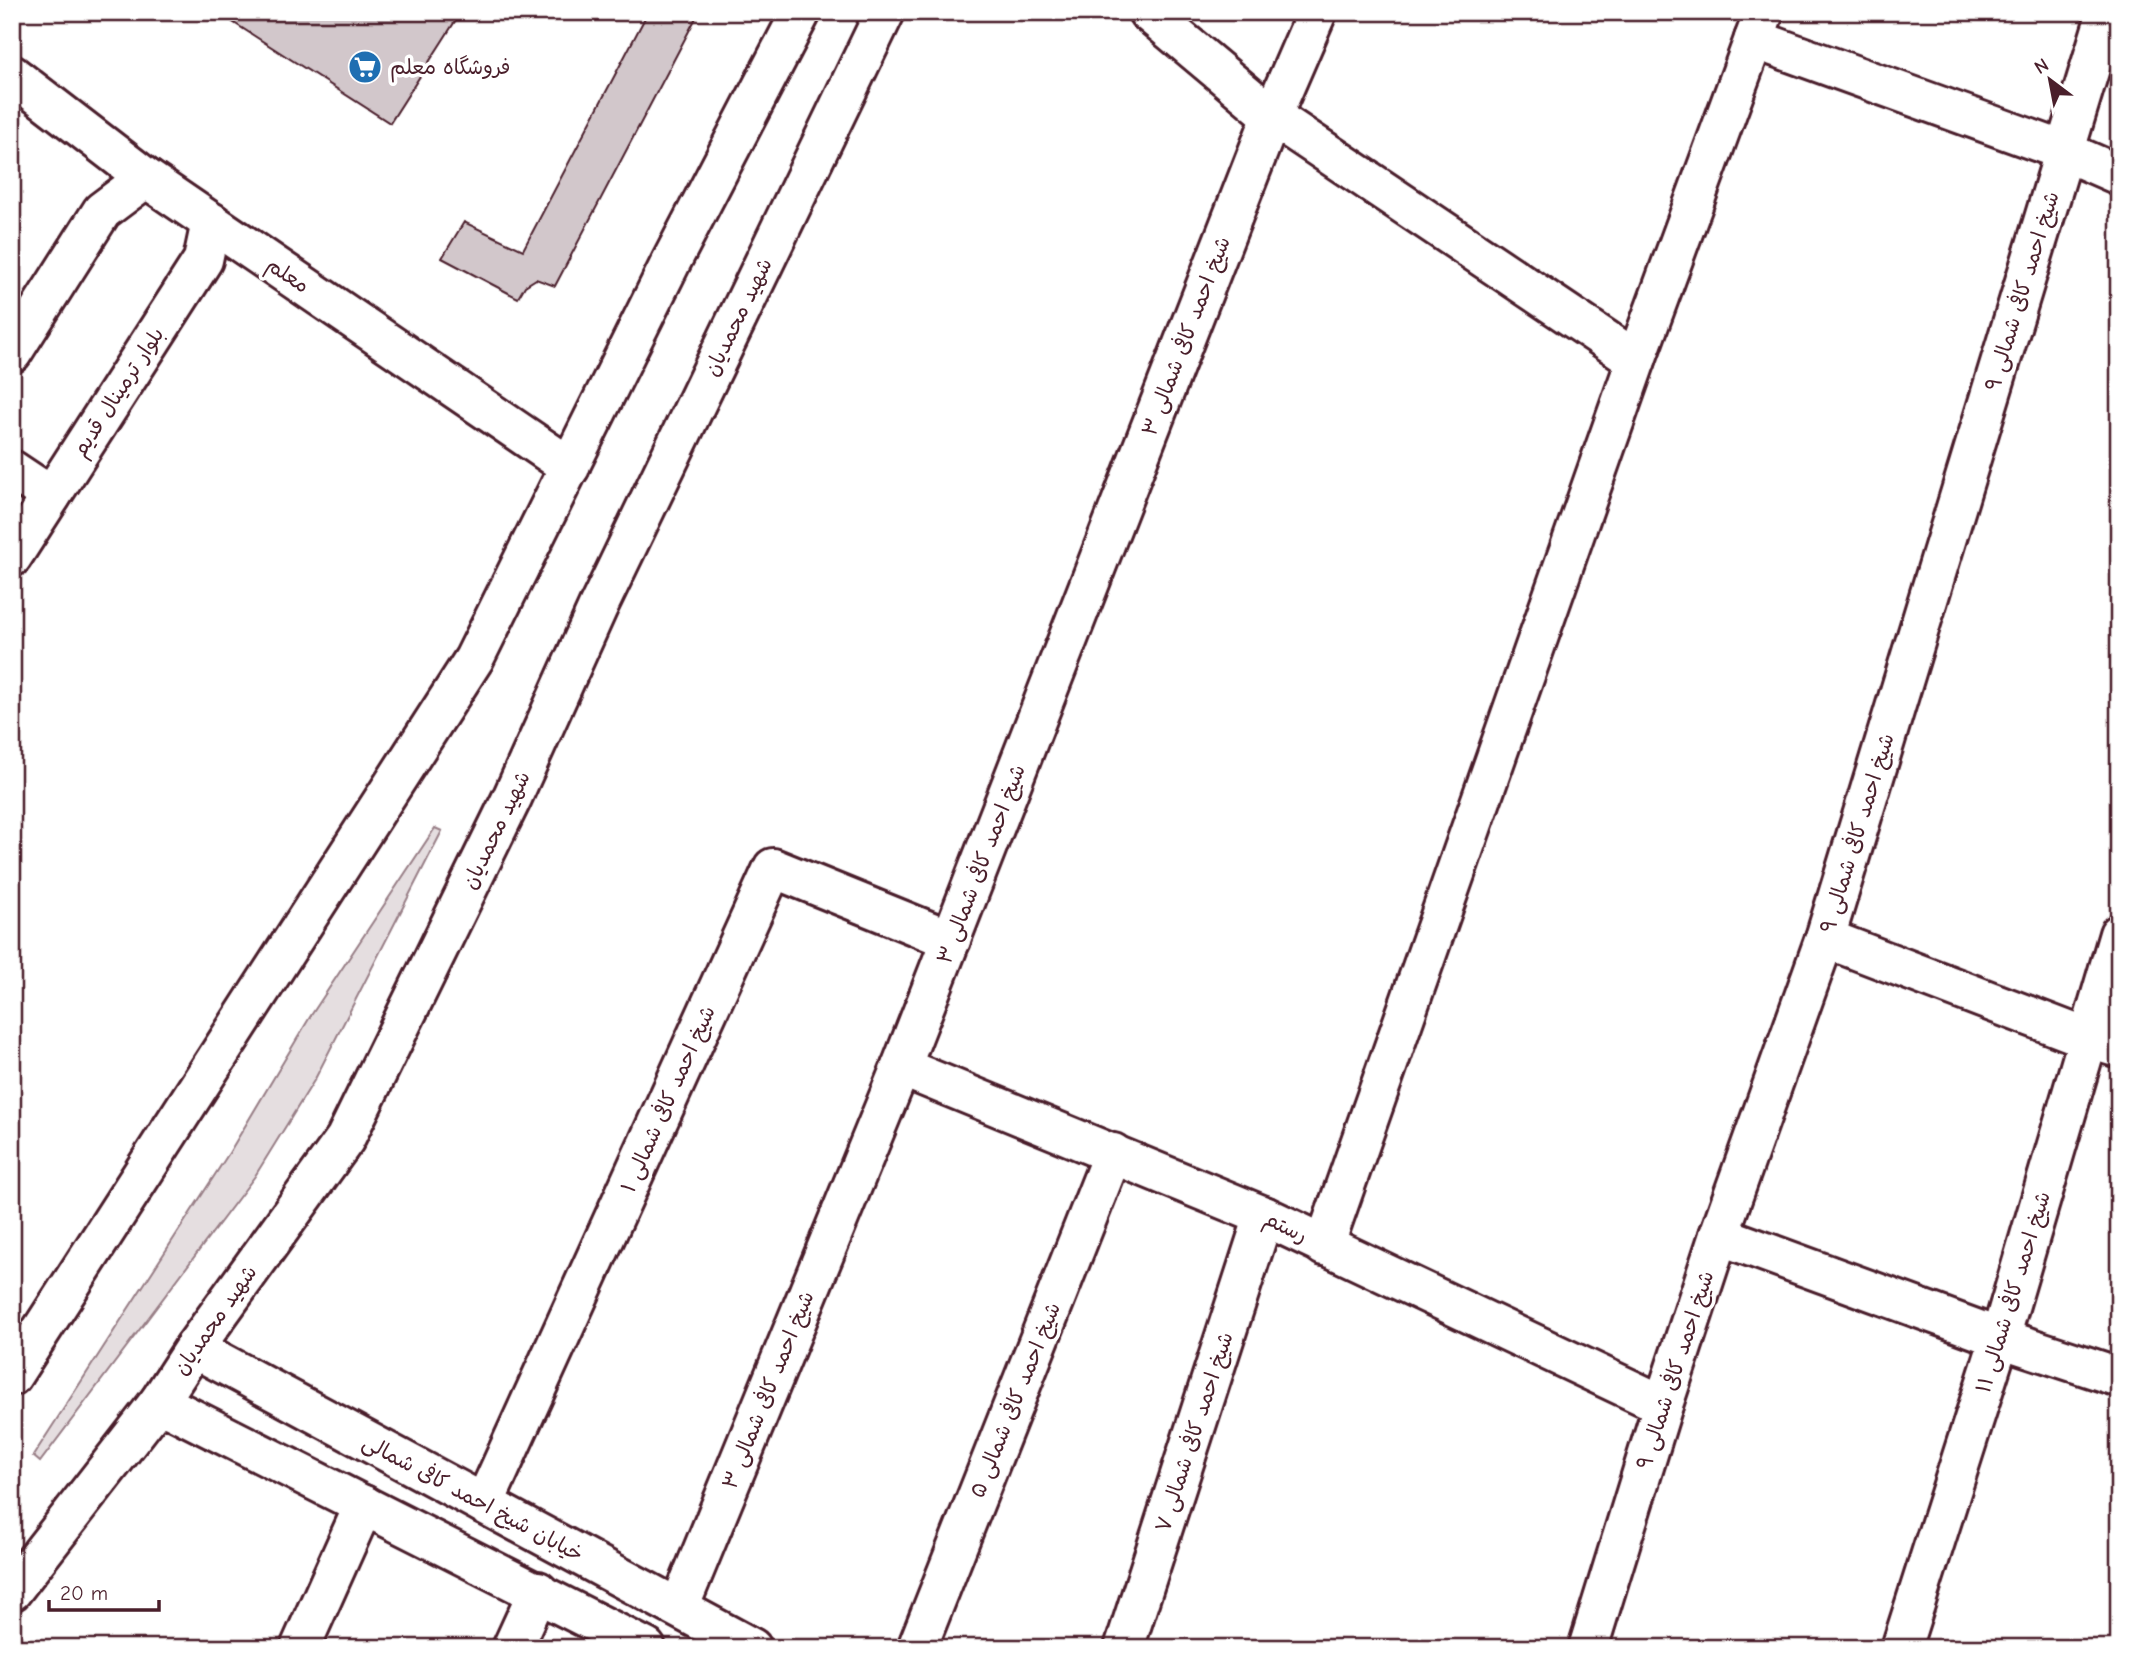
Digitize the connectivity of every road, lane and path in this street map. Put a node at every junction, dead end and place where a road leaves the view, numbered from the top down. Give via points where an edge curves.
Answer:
1 (801, 12) edge
2 (885, 12) edge
3 (1148, 12) edge
4 (1317, 12) edge
5 (2107, 12) edge
6 (1759, 26) edge
7 (12, 75) edge
8 (1272, 116) junction
9 (2064, 151) junction
10 (2119, 175) edge
11 (146, 178) junction
12 (211, 222) junction
13 (12, 353) edge
14 (1636, 360) junction
15 (570, 467) junction
16 (12, 470) edge
17 (51, 496) junction
18 (12, 556) edge
19 (2119, 934) edge
20 (1825, 938) junction
21 (951, 940) junction
22 (2104, 1043) edge
23 (901, 1067) junction
24 (1113, 1153) junction
25 (1264, 1216) junction
26 (1719, 1235) junction
27 (1324, 1245) junction
28 (2000, 1338) junction
29 (194, 1348) junction
30 (12, 1376) edge
31 (2119, 1377) edge
32 (159, 1402) junction
33 (1663, 1405) junction
34 (484, 1504) junction
35 (364, 1505) junction
36 (12, 1591) edge
37 (538, 1591) junction
38 (678, 1608) junction
39 (300, 1648) edge
40 (512, 1648) edge
41 (646, 1648) edge
42 (752, 1648) edge
43 (917, 1648) edge
44 (1124, 1648) edge
45 (1588, 1648) edge
46 (1901, 1648) edge

1 - 15 street
2 - 29 street, شهید محمدیان via 345,1139
3 - 8 street
4 - 8 street, شیخ احمد کافی شمالی ۳
5 - 9 street, شیخ احمد کافی شمالی ۹
6 - 9 street
6 - 14 street
7 - 11 street, معلم
8 - 14 street
8 - 21 street, شیخ احمد کافی شمالی ۳
9 - 10 street
9 - 20 street, شیخ احمد کافی شمالی ۹
11 - 12 street, معلم
11 - 13 street via 102,211
12 - 15 street, معلم
12 - 17 street, بلوار ترمینال قدیم via 203,260
14 - 27 street
15 - 30 street via 474,659
16 - 17 street
17 - 18 street, بلوار ترمینال قدیم
19 - 22 street, شیخ احمد کافی شمالی ۱۱
20 - 22 street
20 - 26 street, شیخ احمد کافی شمالی ۹
21 - 23 street, شیخ احمد کافی شمالی ۳
21 - 34 street, شیخ احمد کافی شمالی ۱ via 773,868
22 - 28 street, شیخ احمد کافی شمالی ۱۱
23 - 24 street, رستم
23 - 38 street, شیخ احمد کافی شمالی ۳
24 - 25 street, رستم
24 - 43 street, شیخ احمد کافی شمالی ۵
25 - 27 street, رستم
25 - 44 street, شیخ احمد کافی شمالی ۷
26 - 28 street
26 - 33 street, شیخ احمد کافی شمالی ۹
27 - 33 street, رستم
28 - 31 street
28 - 46 street, شیخ احمد کافی شمالی ۱۱
29 - 32 street, شهید محمدیان
29 - 34 street, خیابان شیخ احمد کافی شمالی
32 - 35 street
32 - 36 street, شهید محمدیان
33 - 45 street, شیخ احمد کافی شمالی ۹
34 - 38 street, خیابان شیخ احمد کافی شمالی
35 - 37 street
35 - 39 street
37 - 40 street
37 - 41 street
38 - 42 street, خیابان شیخ احمد کافی شمالی

